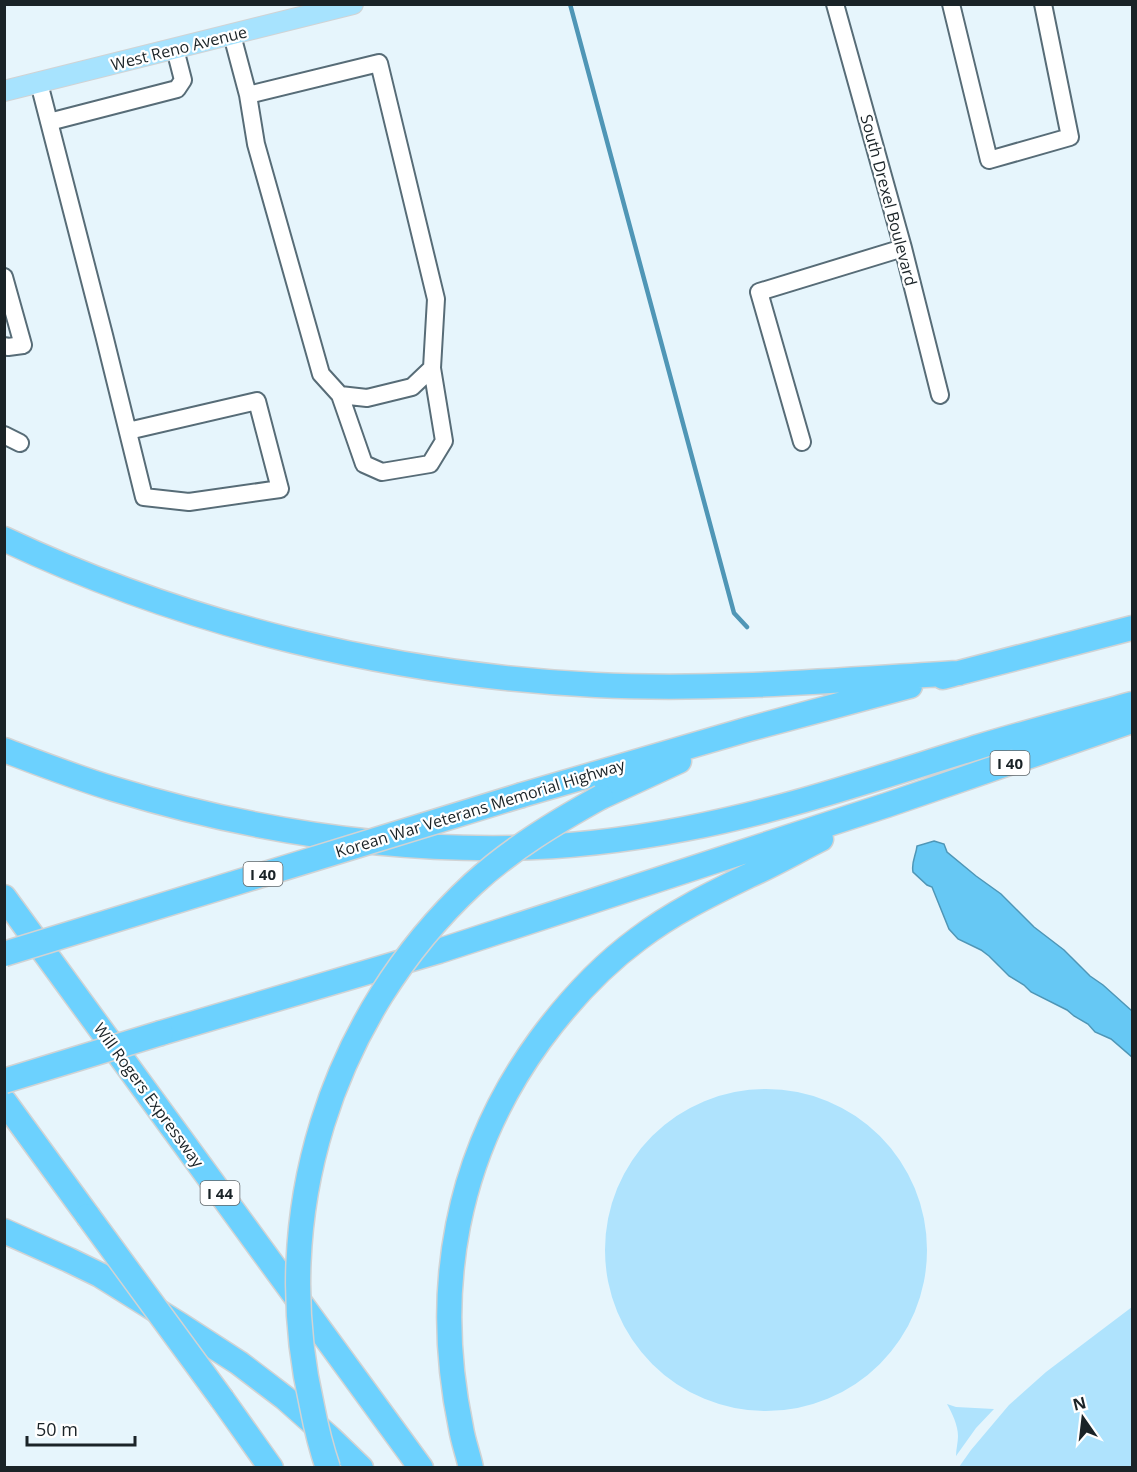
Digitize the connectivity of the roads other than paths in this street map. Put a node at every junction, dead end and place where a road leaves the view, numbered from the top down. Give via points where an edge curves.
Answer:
1 (353, 4) edge
2 (835, 4) edge
3 (951, 4) edge
4 (1043, 4) edge
5 (232, 34) junction
6 (175, 49) junction
7 (39, 83) junction
8 (4, 91) edge
9 (248, 95) junction
10 (49, 122) junction
11 (903, 248) junction
12 (4, 277) edge
13 (4, 346) edge
14 (432, 368) junction
15 (340, 395) junction
16 (940, 396) dead end
17 (128, 431) junction
18 (4, 435) edge
19 (802, 442) dead end
20 (20, 443) dead end
21 (4, 538) edge
22 (1132, 628) edge
23 (959, 673) junction
24 (1132, 704) edge
25 (1132, 721) edge
26 (749, 729) junction
27 (4, 750) edge
28 (887, 805) junction
29 (4, 897) edge
30 (4, 954) edge
31 (4, 1081) edge
32 (4, 1101) edge
33 (4, 1231) edge
34 (271, 1467) edge
35 (328, 1467) edge
36 (361, 1467) edge
37 (421, 1467) edge
38 (471, 1467) edge

1 - 5 main road, West Reno Avenue
2 - 11 street, South Drexel Boulevard
3 - 4 street via 989,160 1070,137
5 - 6 main road, West Reno Avenue
5 - 9 street
6 - 7 main road, West Reno Avenue
6 - 10 street via 183,80 177,88
7 - 8 main road, West Reno Avenue
7 - 10 street
9 - 14 street via 379,63 436,299
9 - 15 street via 256,144 321,374
10 - 17 street
11 - 16 street, South Drexel Boulevard
11 - 19 street via 759,292
12 - 13 street via 23,345
14 - 15 street via 412,387 367,398
14 - 15 street via 444,441 430,464 382,472 364,464
17 - 17 street via 144,497 189,502 280,489 257,401
18 - 20 street
21 - 23 highway via 82,573 216,619 303,643 438,669 567,683 669,687
22 - 23 highway, I 40
23 - 26 highway, Korean War Veterans Memorial Highway / I 40
24 - 27 highway via 759,813 650,834 518,848 401,844 277,829 114,789
25 - 28 highway, I 40
26 - 30 highway, Korean War Veterans Memorial Highway / I 40, bridge
26 - 35 highway, bridge via 601,797 508,857 474,883 430,930 398,970 367,1021 339,1077 317,1138 298,1249 298,1323 305,1377
28 - 31 highway, I 40, bridge via 439,951
28 - 38 highway via 703,898 636,940 578,993 508,1087 467,1187 451,1275 454,1392
29 - 37 highway, Will Rogers Expressway / I 44
32 - 34 highway, bridge
33 - 36 highway via 100,1275 239,1363 285,1398

